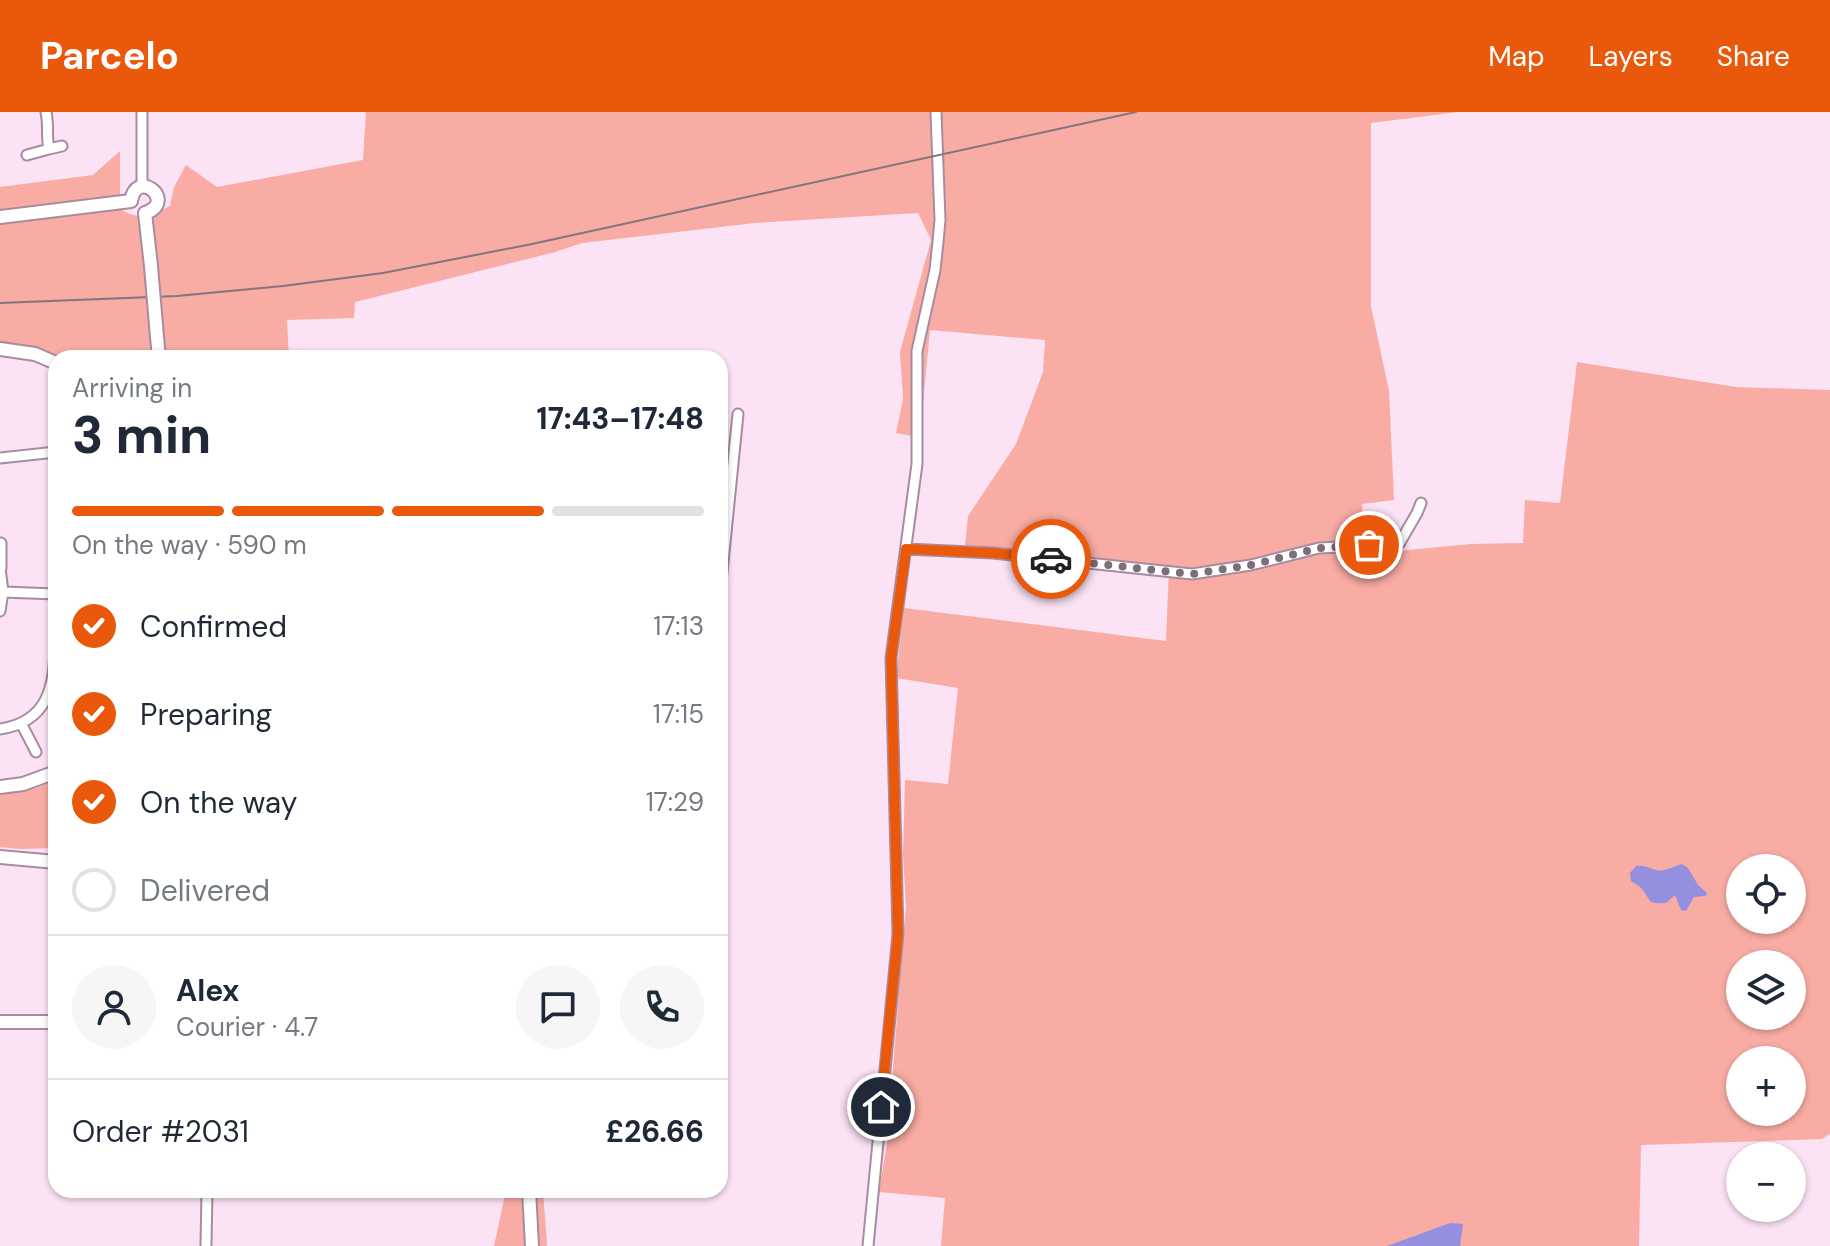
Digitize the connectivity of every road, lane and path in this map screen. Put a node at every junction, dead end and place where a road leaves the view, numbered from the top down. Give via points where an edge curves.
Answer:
1 (46, 112) edge
2 (142, 112) edge
3 (936, 112) edge
4 (62, 146) dead end
5 (49, 149) junction
6 (27, 155) dead end
7 (142, 187) junction
8 (131, 201) junction
9 (145, 213) junction
10 (0, 217) edge
11 (0, 349) edge
12 (158, 350) edge
13 (48, 360) edge
14 (738, 414) dead end
15 (48, 453) edge
16 (0, 458) edge
17 (1421, 503) dead end
18 (728, 513) edge
19 (1, 543) edge
20 (906, 549) junction
21 (0, 568) edge
22 (3, 592) junction
23 (48, 594) edge
24 (0, 611) edge
25 (48, 702) edge
26 (21, 723) junction
27 (0, 729) edge
28 (36, 752) dead end
29 (48, 775) edge
30 (0, 787) edge
31 (0, 857) edge
32 (48, 860) edge
33 (0, 1022) edge
34 (48, 1022) edge
35 (207, 1198) edge
36 (529, 1198) edge
37 (206, 1246) edge
38 (532, 1246) edge
39 (868, 1246) edge

1 - 5 street
2 - 7 street
3 - 20 street via 939,231 917,351 918,445
4 - 5 street
5 - 6 street
7 - 8 main road
7 - 9 main road via 158,196 157,206
8 - 9 main road
8 - 10 main road
9 - 12 main road, bridge
11 - 13 main road
14 - 18 street
15 - 16 street
17 - 20 street via 1399,544 1319,548 1192,574
19 - 21 street
20 - 39 street via 891,658 898,934
21 - 22 street
22 - 23 street
22 - 24 street
25 - 26 street
26 - 27 street
26 - 28 street
29 - 30 main road
31 - 32 main road
33 - 34 main road
35 - 37 street
36 - 38 main road

